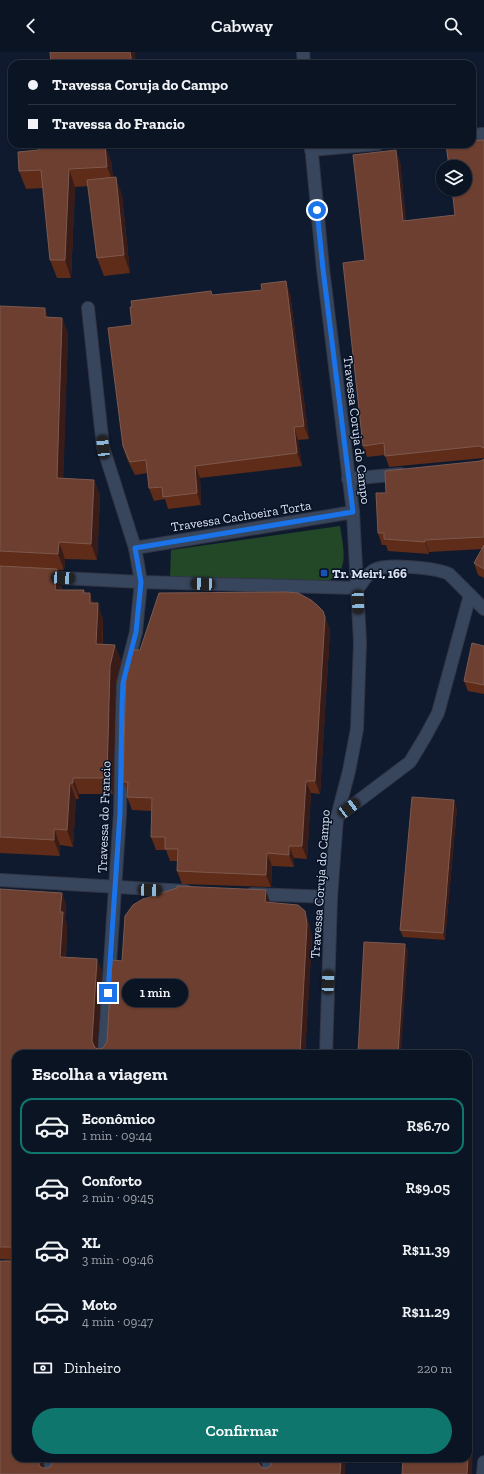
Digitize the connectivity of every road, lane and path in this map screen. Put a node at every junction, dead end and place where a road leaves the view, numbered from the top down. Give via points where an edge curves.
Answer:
1 (311, 148) edge
2 (88, 308) dead end
3 (416, 472) edge
4 (348, 479) junction
5 (353, 512) junction
6 (135, 548) junction
7 (31, 576) edge
8 (141, 582) junction
9 (358, 588) junction
10 (470, 595) junction
11 (484, 609) edge
12 (337, 817) junction
13 (0, 880) edge
14 (115, 887) junction
15 (197, 892) edge
16 (244, 894) edge
17 (331, 897) junction
18 (104, 1050) edge
19 (326, 1050) edge
20 (51, 1462) edge
21 (268, 1462) edge
22 (484, 1462) edge
23 (50, 1474) edge
24 (269, 1474) edge
25 (483, 1474) edge

1 - 4 street, Travessa Coruja do Campo
2 - 6 street, Travessa do Francio via 103,447
3 - 4 street
4 - 5 street, Travessa Coruja do Campo
5 - 6 street, Travessa Cachoeira Torta
5 - 9 street, Travessa Coruja do Campo
6 - 8 street, Travessa do Francio
7 - 8 street
8 - 9 street
8 - 14 street, Travessa do Francio via 136,632 123,683 120,813
9 - 10 street via 369,573 376,569 416,567 449,574
9 - 12 street, Travessa Coruja do Campo via 360,642 357,729
10 - 11 street
10 - 12 street via 438,713 425,737 410,762
12 - 17 street, Travessa Coruja do Campo
13 - 14 street
14 - 15 street
14 - 18 street, Travessa do Francio
16 - 17 street
17 - 19 street, Travessa Coruja do Campo
20 - 23 street
21 - 24 street
22 - 25 street

